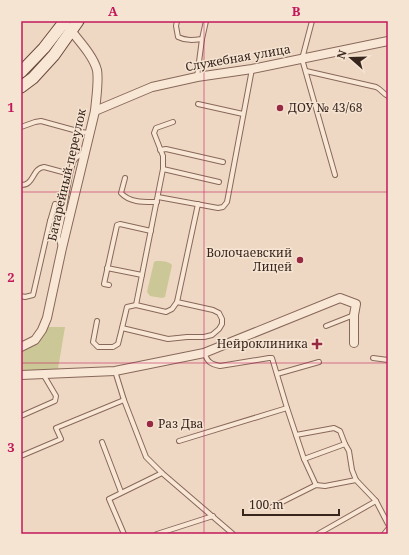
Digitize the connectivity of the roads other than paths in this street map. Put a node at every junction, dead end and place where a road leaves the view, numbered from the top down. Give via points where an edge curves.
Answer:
1 (78, 21) edge
2 (177, 21) edge
3 (206, 21) edge
4 (312, 21) edge
5 (66, 24) edge
6 (202, 39) junction
7 (388, 41) edge
8 (302, 59) junction
9 (252, 69) junction
10 (306, 71) junction
11 (21, 72) edge
12 (198, 77) junction
13 (21, 87) edge
14 (388, 96) edge
15 (198, 104) dead end
16 (95, 111) junction
17 (243, 114) junction
18 (173, 122) dead end
19 (21, 127) edge
20 (89, 133) junction
21 (160, 150) junction
22 (85, 151) junction
23 (223, 162) dead end
24 (163, 169) junction
25 (70, 174) junction
26 (334, 175) dead end
27 (125, 178) dead end
28 (219, 182) dead end
29 (21, 185) edge
30 (158, 197) junction
31 (157, 202) junction
32 (55, 204) dead end
33 (198, 204) junction
34 (50, 221) junction
35 (61, 224) junction
36 (151, 231) junction
37 (62, 248) junction
38 (107, 268) junction
39 (142, 275) junction
40 (109, 285) dead end
41 (21, 296) edge
42 (176, 302) junction
43 (136, 305) junction
44 (354, 315) junction
45 (97, 321) dead end
46 (326, 326) dead end
47 (122, 328) junction
48 (354, 343) dead end
49 (21, 347) edge
50 (204, 353) junction
51 (373, 358) dead end
52 (388, 360) edge
53 (319, 362) dead end
54 (115, 371) junction
55 (43, 374) junction
56 (277, 374) junction
57 (21, 375) edge
58 (124, 400) junction
59 (287, 408) junction
60 (21, 416) edge
61 (296, 435) junction
62 (178, 441) dead end
63 (102, 442) dead end
64 (345, 444) junction
65 (21, 456) edge
66 (304, 459) junction
67 (162, 473) junction
68 (356, 480) junction
69 (316, 485) junction
70 (121, 492) junction
71 (376, 501) junction
72 (272, 507) dead end
73 (213, 516) junction
74 (388, 524) edge
75 (388, 529) edge
76 (124, 534) edge
77 (157, 534) edge
78 (233, 534) edge
79 (318, 534) edge
80 (384, 534) edge

1 - 5 main road
2 - 6 lane via 178,37
3 - 6 lane
4 - 8 lane
5 - 11 main road
5 - 13 main road via 54,55
5 - 16 street, Батарейный переулок via 90,56 97,70
6 - 12 lane
7 - 8 street, Служебная улица
8 - 9 street, Служебная улица
8 - 10 lane
9 - 12 street, Служебная улица
9 - 17 lane
10 - 14 lane via 376,86
10 - 26 lane
12 - 16 street, Служебная улица via 152,87
15 - 17 lane
16 - 20 street, Батарейный переулок
17 - 33 lane via 227,202 218,208
18 - 21 lane via 156,128 154,133
19 - 20 lane via 41,121
20 - 22 street, Батарейный переулок
21 - 23 lane via 166,149
21 - 24 lane via 163,156
22 - 25 lane via 73,162
22 - 37 street, Батарейный переулок
24 - 28 lane
24 - 30 lane
25 - 29 lane via 41,167 29,183
25 - 35 lane
27 - 31 lane via 121,193 124,197 134,201
30 - 31 lane
30 - 33 lane
31 - 36 lane
32 - 34 lane
33 - 42 lane
34 - 35 lane
34 - 41 lane via 33,295
35 - 37 lane via 58,237
36 - 38 lane via 117,225
36 - 39 lane
37 - 49 street, Батарейный переулок via 47,318 35,340
38 - 39 lane
38 - 40 lane via 104,284
39 - 43 lane
42 - 43 lane via 172,309 166,312
42 - 47 lane via 213,310 219,313 222,324 212,335 168,339
43 - 47 lane via 127,307
44 - 46 lane
44 - 48 street
44 - 50 street via 356,304 340,298
45 - 47 lane via 93,342 98,347 113,347 118,344
50 - 54 street
50 - 56 lane via 210,363 220,366 271,358
51 - 52 lane
53 - 56 lane
54 - 55 street
54 - 58 lane
55 - 57 street
55 - 60 lane via 56,396 55,401
56 - 59 lane
58 - 65 lane via 56,428 62,439
58 - 67 lane via 146,458
59 - 61 lane
59 - 62 lane
61 - 64 lane via 334,428 340,431
61 - 66 lane
63 - 70 lane
64 - 66 lane
64 - 68 lane
66 - 69 lane
67 - 70 lane
67 - 73 lane
68 - 69 lane via 325,486
68 - 71 lane
69 - 72 lane
70 - 76 lane via 110,498
71 - 74 lane
71 - 79 lane
73 - 77 lane
73 - 78 lane
75 - 80 lane

